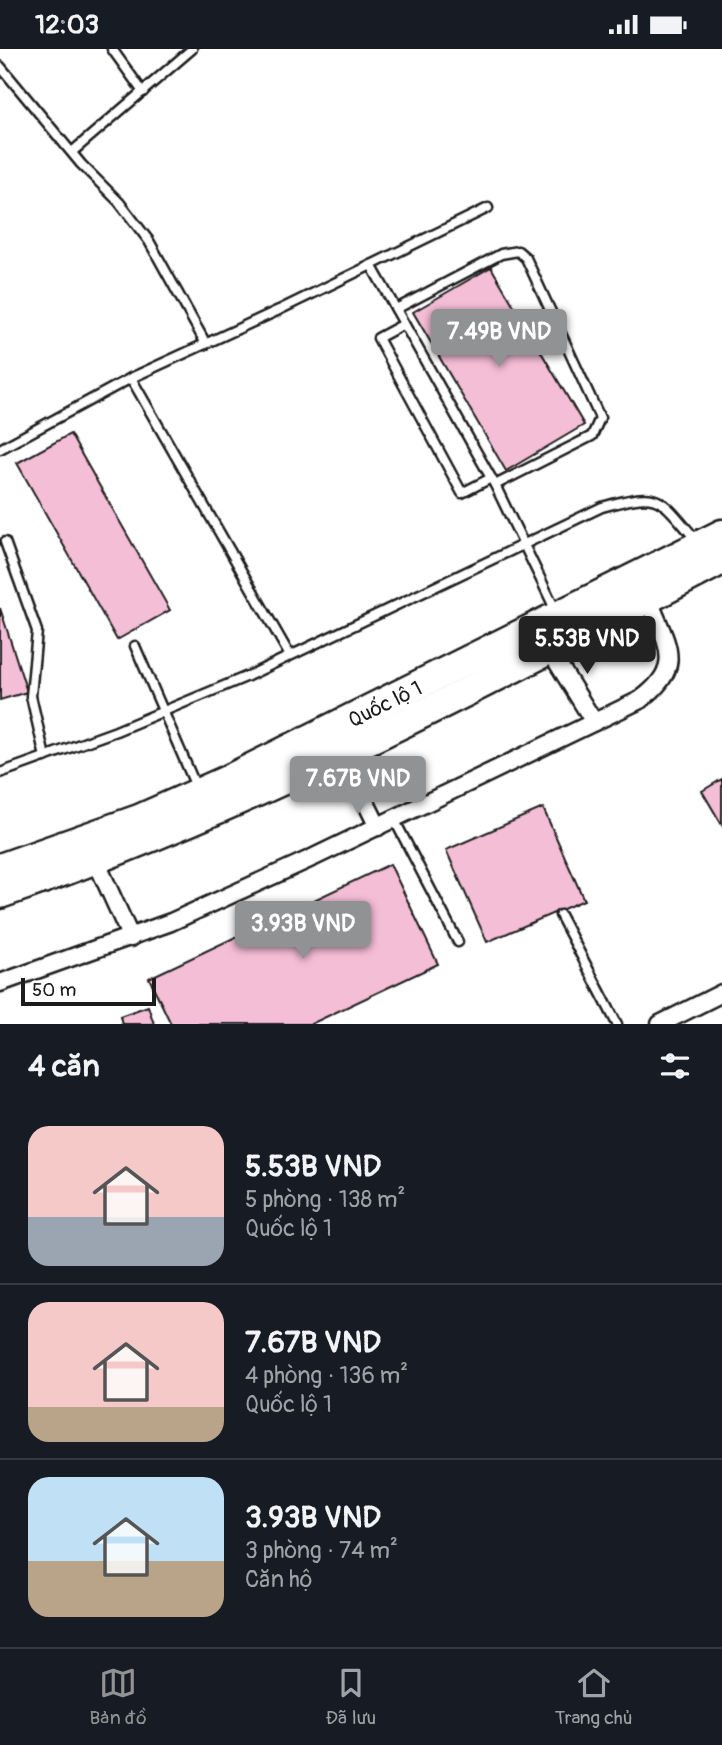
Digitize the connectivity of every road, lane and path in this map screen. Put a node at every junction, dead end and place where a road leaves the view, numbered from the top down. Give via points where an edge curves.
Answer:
1 (112, 49) edge
2 (192, 49) edge
3 (0, 66) edge
4 (143, 92) junction
5 (72, 152) junction
6 (488, 208) dead end
7 (371, 265) junction
8 (396, 309) junction
9 (404, 324) junction
10 (206, 344) junction
11 (131, 378) junction
12 (0, 449) edge
13 (493, 481) junction
14 (5, 542) dead end
15 (524, 544) junction
16 (715, 546) edge
17 (648, 598) junction
18 (559, 617) junction
19 (135, 646) dead end
20 (549, 649) junction
21 (289, 654) junction
22 (164, 712) junction
23 (594, 722) junction
24 (342, 754) junction
25 (45, 757) junction
26 (0, 773) edge
27 (198, 792) junction
28 (394, 819) junction
29 (377, 827) junction
30 (96, 861) junction
31 (0, 868) edge
32 (0, 894) edge
33 (559, 915) dead end
34 (131, 938) junction
35 (458, 942) dead end
36 (0, 983) edge
37 (722, 993) edge
38 (617, 1024) edge
39 (660, 1024) edge

1 - 4 lane
2 - 4 lane
3 - 5 lane
4 - 5 lane
5 - 10 lane via 149,241
6 - 7 lane
7 - 8 lane
7 - 10 lane
8 - 9 lane
8 - 13 lane via 501,254 518,251 526,258 600,418 592,436
9 - 13 lane
9 - 13 lane via 378,338 462,493
10 - 11 lane
11 - 12 lane
11 - 21 lane
13 - 15 lane
14 - 25 lane via 37,631 31,697
15 - 16 lane via 602,507 647,496 664,502
15 - 18 lane
15 - 21 lane
16 - 17 highway, Quốc lộ 1
16 - 18 highway, Quốc lộ 1
17 - 20 highway, Quốc lộ 1
17 - 23 street via 664,637 667,675 640,700
18 - 27 highway, Quốc lộ 1
19 - 22 lane
20 - 23 street
20 - 24 highway, Quốc lộ 1
21 - 22 lane
22 - 25 lane
22 - 27 lane
23 - 28 street
24 - 29 street
24 - 30 highway, Quốc lộ 1
25 - 26 lane
27 - 31 highway, Quốc lộ 1 via 139,819
28 - 29 street
28 - 35 lane
29 - 34 street
30 - 32 highway, Quốc lộ 1
30 - 34 street
33 - 38 lane
34 - 36 street
37 - 39 street

